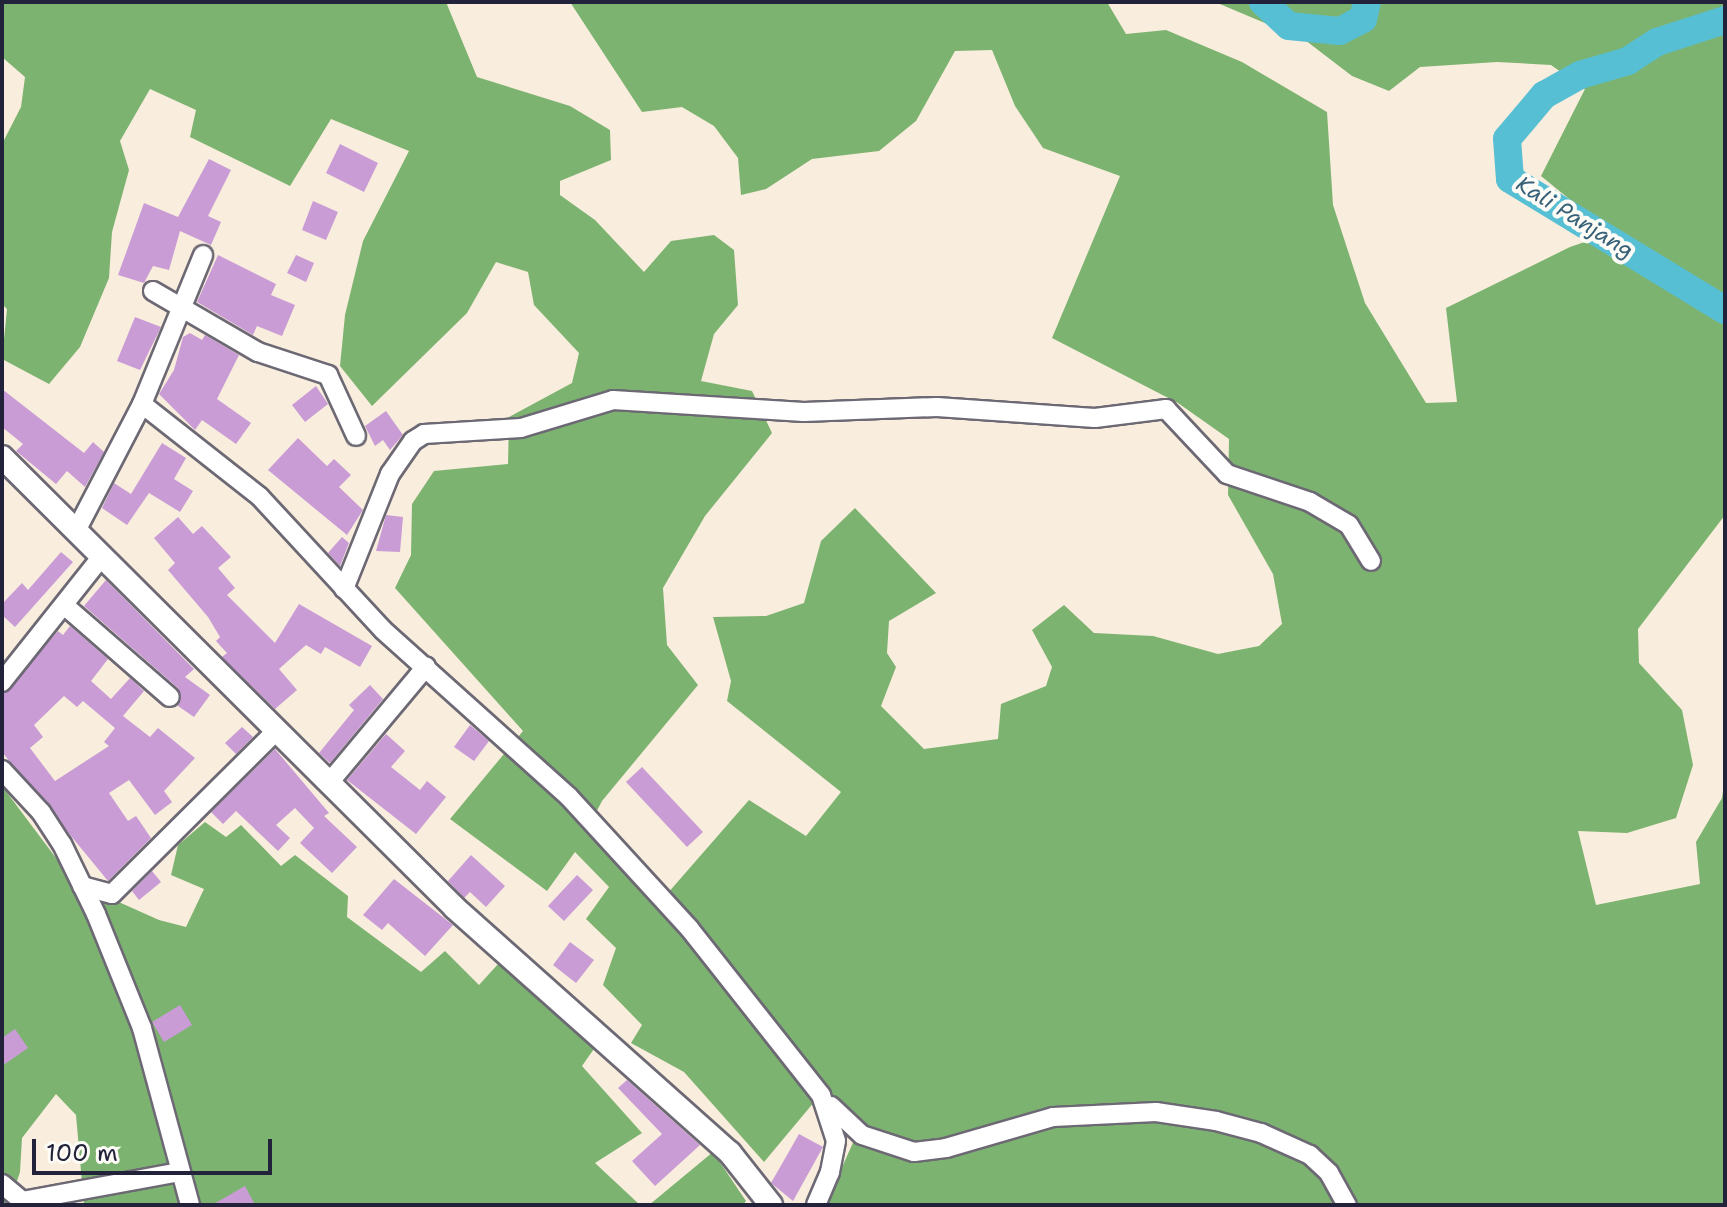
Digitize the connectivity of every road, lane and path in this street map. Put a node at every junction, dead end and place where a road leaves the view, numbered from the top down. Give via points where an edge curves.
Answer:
1 (203, 255) dead end
2 (153, 291) dead end
3 (183, 311) junction
4 (142, 404) junction
5 (356, 436) dead end
6 (2, 457) edge
7 (77, 529) junction
8 (103, 555) junction
9 (1371, 561) dead end
10 (344, 589) junction
11 (64, 605) junction
12 (426, 667) junction
13 (2, 682) edge
14 (170, 697) dead end
15 (275, 732) junction
16 (2, 770) edge
17 (328, 784) junction
18 (82, 886) junction
19 (821, 1095) junction
20 (180, 1172) junction
21 (2, 1184) edge
22 (190, 1205) edge
23 (771, 1205) edge
24 (816, 1205) edge
25 (1347, 1205) edge

1 - 3 street
2 - 3 street
3 - 4 street
3 - 5 street via 258,352 331,378
4 - 7 street
4 - 10 street via 260,497
6 - 7 street
7 - 8 street
8 - 11 street
8 - 15 street
9 - 10 street via 1349,525 1310,502 1240,482 1179,417 1159,407 1095,418 937,407 804,412 613,400 521,428 424,434 413,441 390,474
10 - 12 street
11 - 13 street
11 - 14 street
12 - 17 street
12 - 19 street via 579,808 689,928
15 - 17 street
15 - 18 street via 112,894
16 - 18 street via 41,812
17 - 23 street via 455,908 730,1153
18 - 20 street via 142,1028
19 - 24 street via 836,1141
19 - 25 street via 862,1135 914,1152 1053,1117 1156,1112 1216,1121 1261,1133 1310,1155 1329,1173
20 - 21 street via 22,1201
20 - 22 street

